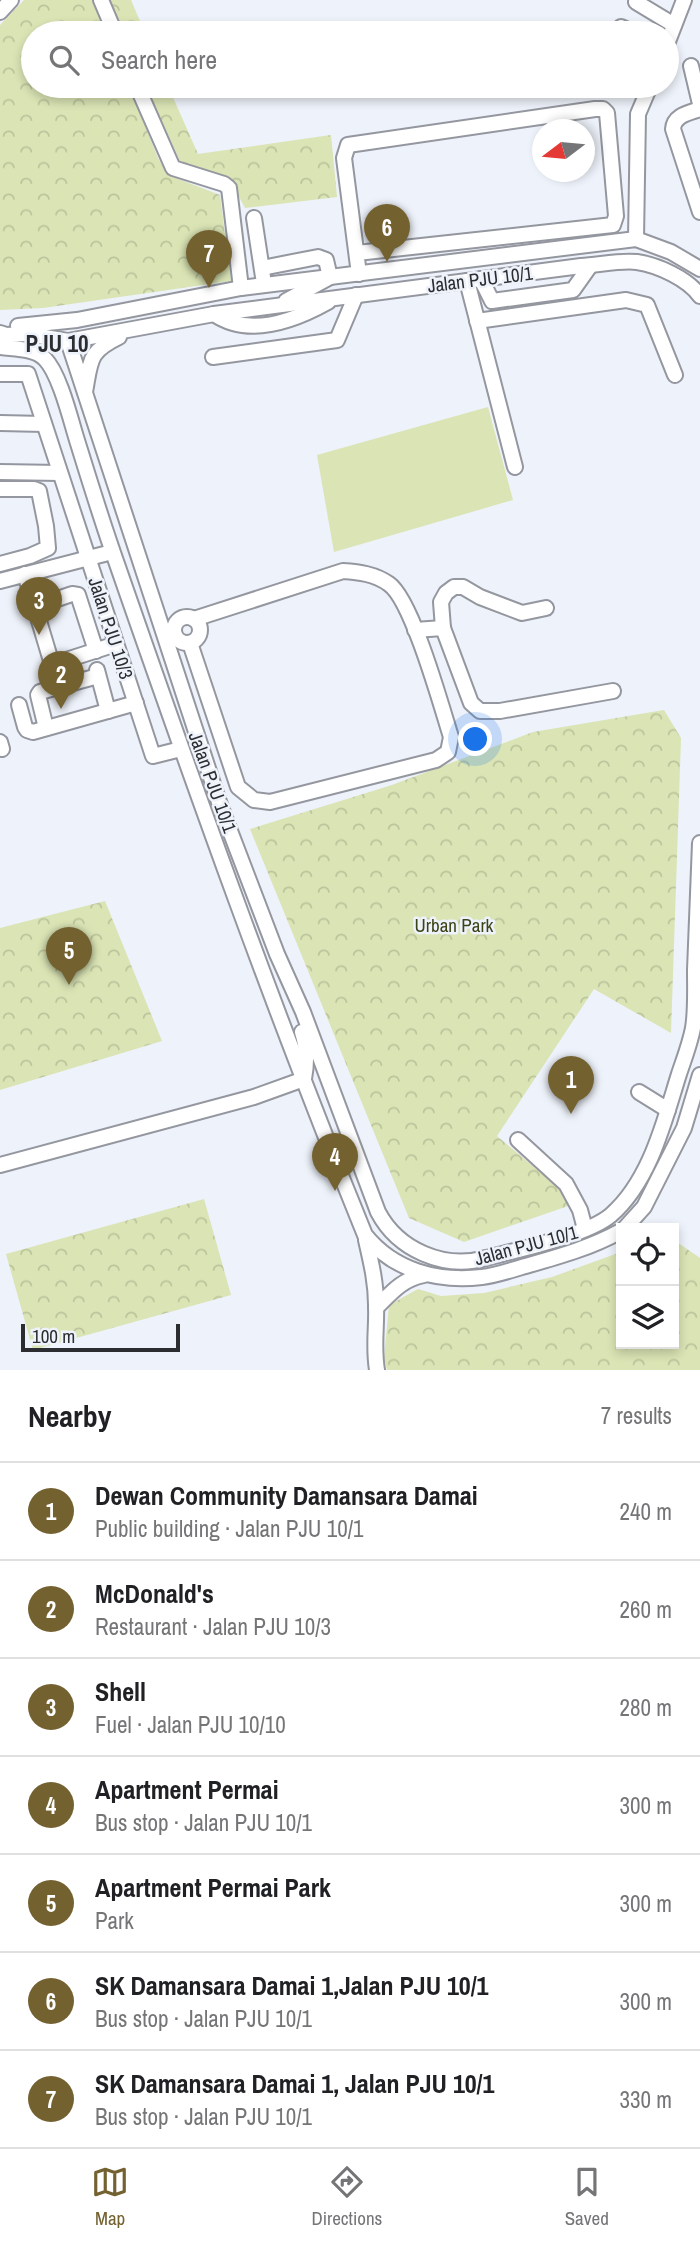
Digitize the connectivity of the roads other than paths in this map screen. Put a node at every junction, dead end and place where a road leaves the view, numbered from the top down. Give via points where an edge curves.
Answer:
1 (11, 0) edge
2 (101, 0) edge
3 (684, 0) edge
4 (636, 2) edge
5 (0, 12) edge
6 (110, 21) edge
7 (667, 21) edge
8 (676, 21) edge
9 (691, 66) dead end
10 (142, 98) edge
11 (645, 98) edge
12 (700, 107) edge
13 (700, 212) edge
14 (254, 218) dead end
15 (522, 236) junction
16 (636, 239) junction
17 (357, 253) junction
18 (524, 253) junction
19 (590, 266) junction
20 (262, 268) junction
21 (700, 269) edge
22 (359, 274) junction
23 (330, 277) junction
24 (474, 280) junction
25 (265, 285) junction
26 (241, 288) junction
27 (356, 295) junction
28 (700, 296) edge
29 (335, 298) junction
30 (279, 305) junction
31 (214, 314) junction
32 (77, 320) junction
33 (477, 321) junction
34 (0, 327) edge
35 (137, 329) junction
36 (0, 333) edge
37 (68, 341) junction
38 (0, 347) edge
39 (213, 357) dead end
40 (0, 374) edge
41 (675, 375) dead end
42 (84, 393) junction
43 (0, 423) edge
44 (44, 424) junction
45 (76, 438) junction
46 (515, 467) dead end
47 (0, 472) edge
48 (60, 473) junction
49 (113, 485) junction
50 (0, 489) edge
51 (113, 552) junction
52 (88, 558) junction
53 (0, 564) edge
54 (25, 574) junction
55 (0, 581) edge
56 (34, 607) junction
57 (546, 608) dead end
58 (194, 619) junction
59 (177, 621) junction
60 (161, 625) junction
61 (443, 628) junction
62 (415, 630) junction
63 (116, 644) junction
64 (180, 644) junction
65 (96, 651) junction
66 (613, 691) dead end
67 (136, 703) junction
68 (19, 705) dead end
69 (108, 710) junction
70 (46, 728) junction
71 (181, 749) junction
72 (700, 843) edge
73 (699, 883) edge
74 (277, 954) junction
75 (700, 1075) edge
76 (304, 1079) junction
77 (639, 1092) dead end
78 (668, 1110) junction
79 (694, 1121) edge
80 (518, 1140) dead end
81 (0, 1165) edge
82 (630, 1223) edge
83 (584, 1229) junction
84 (616, 1234) edge
85 (365, 1235) junction
86 (547, 1241) junction
87 (424, 1275) junction
88 (484, 1277) junction
89 (376, 1308) junction
90 (377, 1370) edge

1 - 5 street
2 - 6 street
3 - 8 street
4 - 7 street
9 - 12 street
10 - 26 street via 173,168 229,188
11 - 16 street via 638,114
12 - 13 street via 673,124
14 - 20 street
15 - 17 street
15 - 17 street via 609,227 616,222 607,113 603,109 348,145 344,158
15 - 18 street
16 - 18 street, Jalan PJU 10/1
16 - 21 street, Jalan PJU 10/1
17 - 22 street
18 - 22 street, Jalan PJU 10/1
19 - 24 street, Jalan PJU 10/1
19 - 24 street via 573,290 492,300
19 - 28 street, Jalan PJU 10/1 via 636,262 665,271
20 - 23 street via 323,257
20 - 25 street
22 - 23 street, Jalan PJU 10/1
23 - 25 street, Jalan PJU 10/1
23 - 30 street
24 - 27 street, Jalan PJU 10/1
24 - 33 street
25 - 26 street, Jalan PJU 10/1
26 - 32 street, Jalan PJU 10/1
27 - 29 street, Jalan PJU 10/1
27 - 39 street via 337,340
29 - 30 street, Jalan PJU 10/1
29 - 31 street via 286,322 241,327
30 - 31 street, Jalan PJU 10/1
31 - 35 street, Jalan PJU 10/1
32 - 34 street, Jalan PJU 10/1
32 - 37 street
33 - 41 street via 626,300 647,305
33 - 46 street
35 - 37 street, Jalan PJU 10/1
35 - 42 street via 96,351
36 - 37 street
37 - 42 street, Jalan PJU 10/1
38 - 45 street, Jalan PJU 10/1 via 45,357
40 - 44 street, Jalan PJU 10/3 via 28,374
42 - 49 street, Jalan PJU 10/1
43 - 44 street
44 - 48 street, Jalan PJU 10/3
45 - 49 street via 90,447
45 - 51 street, Jalan PJU 10/1
47 - 48 street
48 - 52 street, Jalan PJU 10/3
49 - 60 street, Jalan PJU 10/1
50 - 53 street via 39,491 48,548
51 - 52 street
51 - 71 street, Jalan PJU 10/1
52 - 54 street
52 - 63 street, Jalan PJU 10/3
54 - 55 street
54 - 56 street
56 - 65 street via 51,661
56 - 65 street via 78,595
57 - 61 street via 522,613 454,587 441,602
58 - 59 street
58 - 62 street via 343,571 365,573 390,584 407,607
58 - 64 street via 200,634
59 - 60 street
59 - 64 street via 173,633
60 - 64 street, Jalan PJU 10/1
61 - 62 street
61 - 66 street via 471,704 480,711
62 - 64 street via 452,737 448,752 436,760 270,802 254,800 238,788
63 - 65 street
63 - 67 street, Jalan PJU 10/3
64 - 74 street, Jalan PJU 10/1 via 191,723
67 - 69 street
67 - 71 street, Jalan PJU 10/3 via 153,756
68 - 70 street via 27,730
69 - 70 street
69 - 70 street via 97,673 40,692
71 - 76 street, Jalan PJU 10/1
72 - 73 street, Jalan PJU 10/1
73 - 78 street, Jalan PJU 10/1 via 693,1028
74 - 76 street via 306,1043
74 - 86 street, Jalan PJU 10/1 via 385,1226 411,1249 458,1262
75 - 79 street, Jalan PJU 10/1
76 - 81 street via 254,1097
76 - 85 street, Jalan PJU 10/1
77 - 78 street
78 - 83 street, Jalan PJU 10/1 via 631,1193 610,1216
79 - 82 street, Jalan PJU 10/1 via 644,1208
80 - 83 street via 566,1184
83 - 86 street, Jalan PJU 10/1
84 - 88 street, Jalan PJU 10/1 via 564,1255
85 - 87 street, Jalan PJU 10/1 via 389,1258
85 - 89 street via 375,1275
86 - 88 street
87 - 88 street, Jalan PJU 10/1
87 - 89 street via 402,1283
89 - 90 street via 373,1346

